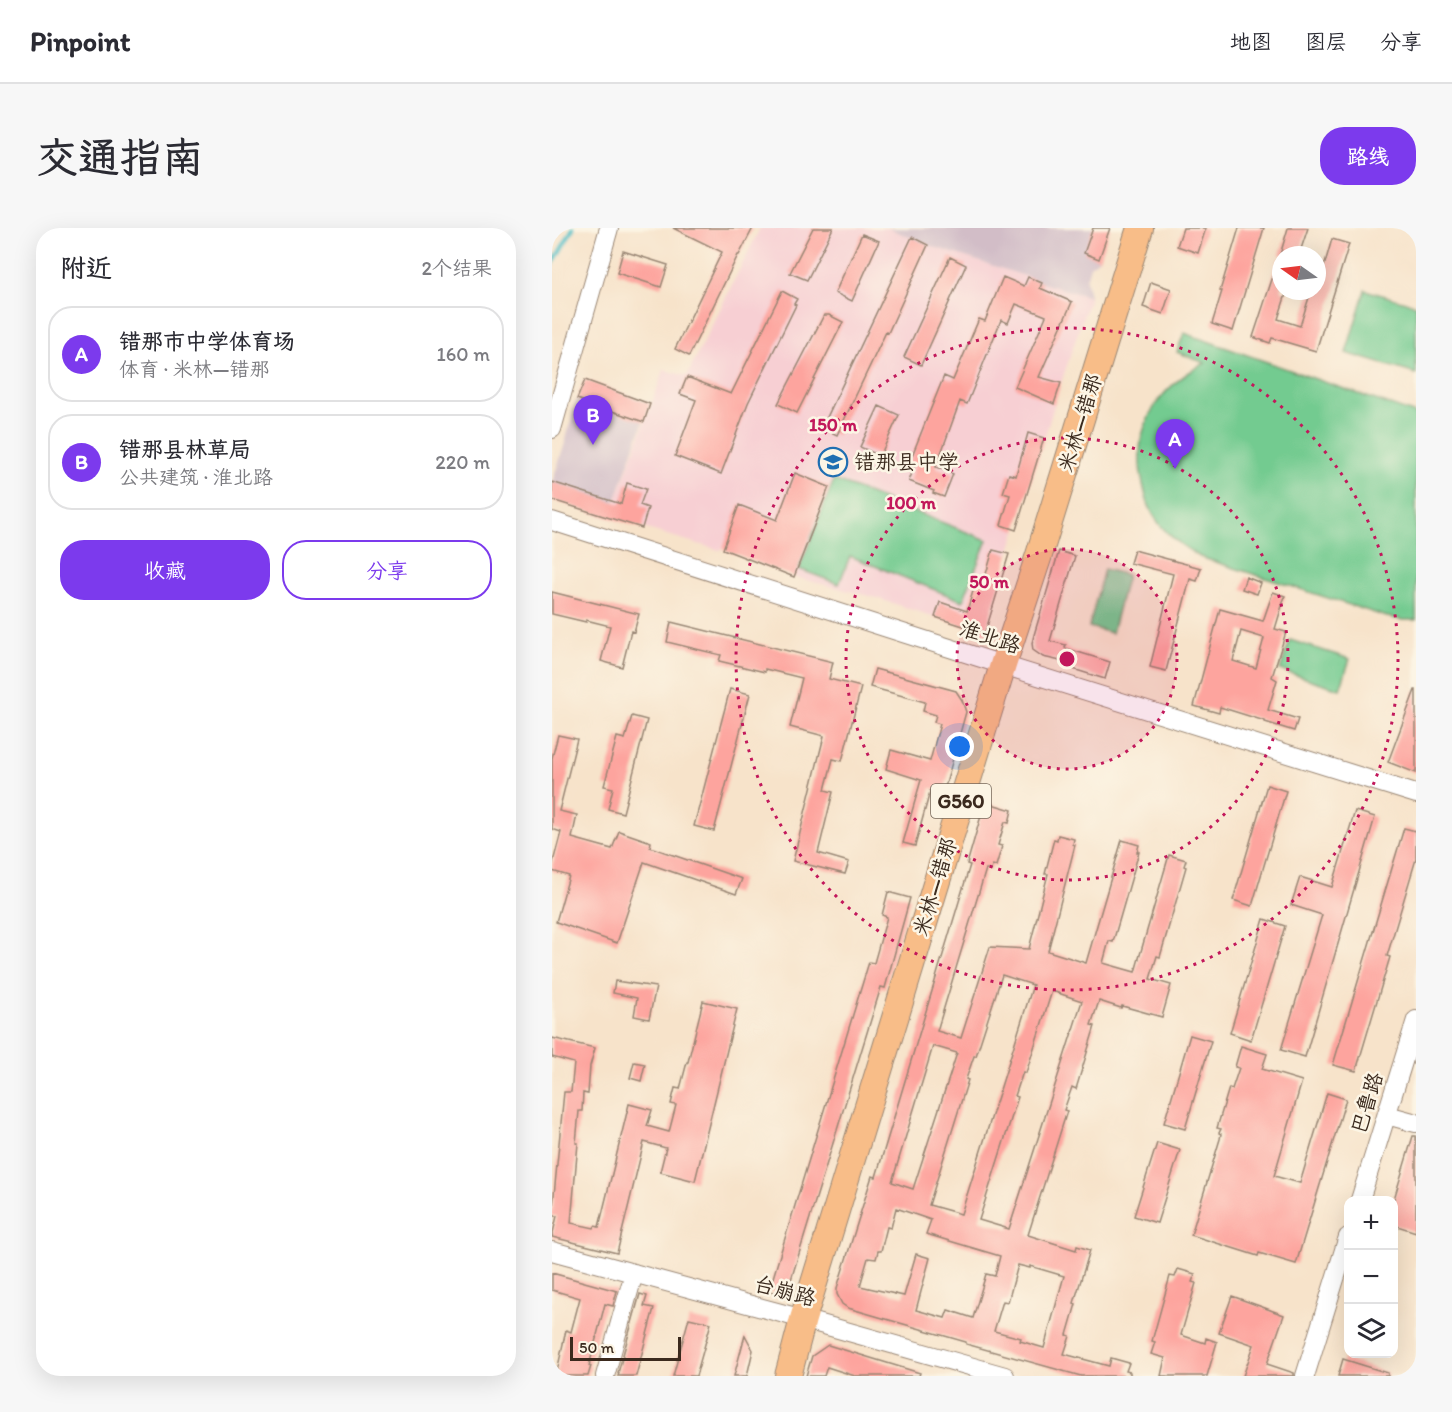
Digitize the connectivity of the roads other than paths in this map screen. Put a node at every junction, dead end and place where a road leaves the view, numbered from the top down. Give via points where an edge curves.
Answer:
1 (609, 228) edge
2 (1140, 228) edge
3 (552, 429) edge
4 (552, 521) edge
5 (1003, 665) junction
6 (1416, 794) edge
7 (1416, 1020) edge
8 (1387, 1115) junction
9 (1416, 1124) edge
10 (1361, 1196) edge
11 (1344, 1250) edge
12 (552, 1251) edge
13 (634, 1273) junction
14 (804, 1319) junction
15 (605, 1376) edge
16 (788, 1376) edge
17 (1005, 1376) edge
18 (1305, 1376) edge

1 - 3 street
2 - 5 highway, 米林—错那 / G560
4 - 5 street, 淮北路
5 - 6 street, 淮北路
5 - 14 highway, 米林—错那 / G560
7 - 8 street, 巴鲁路
8 - 9 street
8 - 10 street, 巴鲁路
11 - 18 street
12 - 13 street, 台崩路
13 - 14 street, 台崩路
13 - 15 street
14 - 16 highway, 米林—错那 / G560
14 - 17 street, 台崩路

